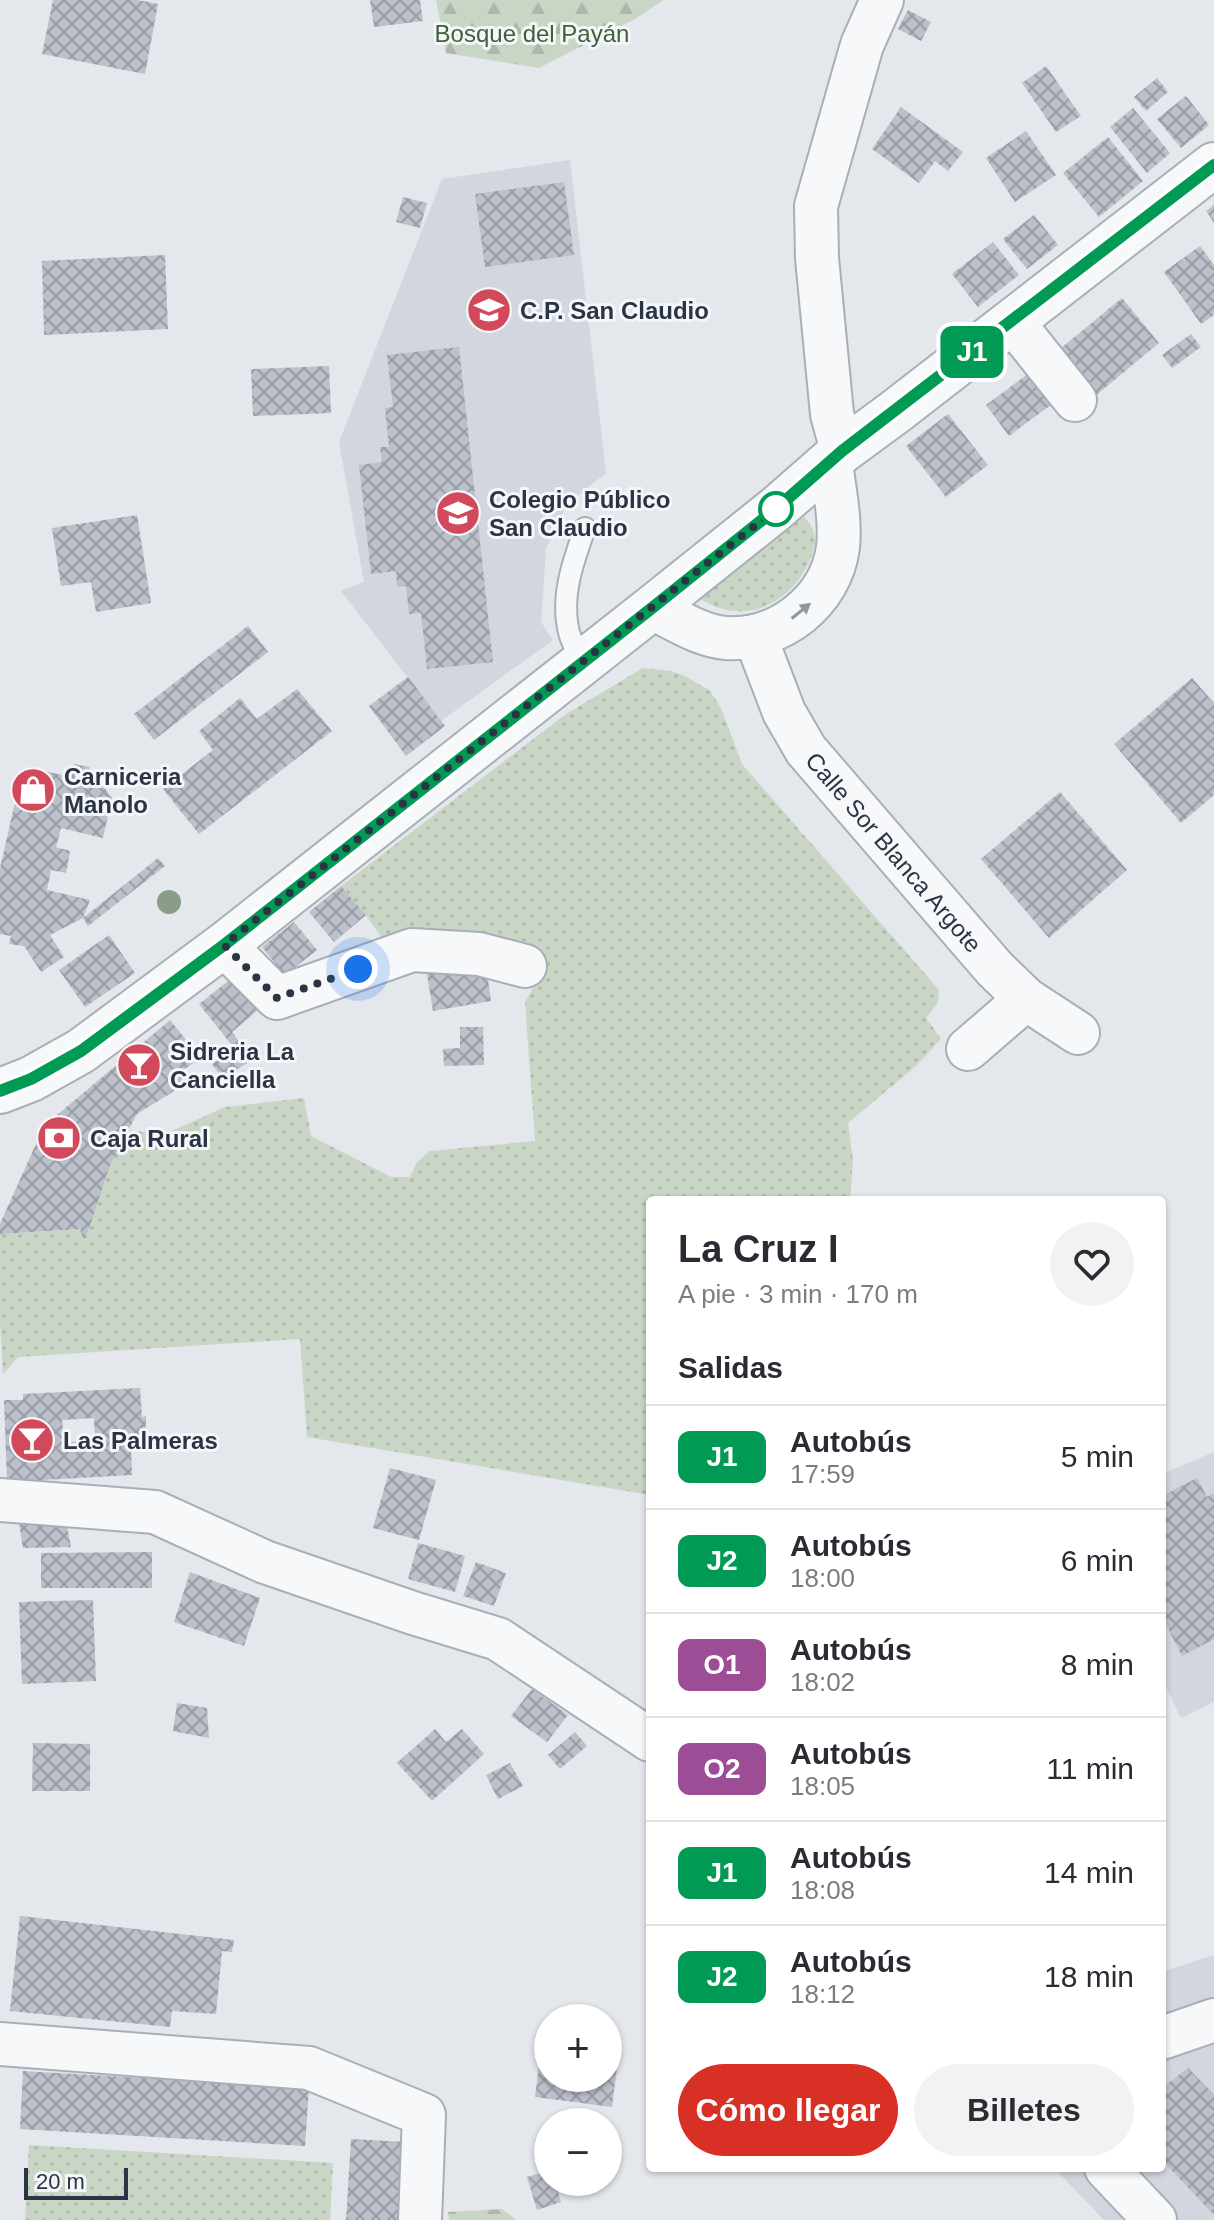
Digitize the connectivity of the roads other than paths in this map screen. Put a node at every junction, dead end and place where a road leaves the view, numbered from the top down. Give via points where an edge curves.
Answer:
1 (882, 0) edge
2 (1214, 165) edge
3 (1012, 321) junction
4 (1075, 400) dead end
5 (836, 456) junction
6 (585, 528) dead end
7 (652, 608) junction
8 (755, 636) junction
9 (582, 663) junction
10 (224, 945) junction
11 (525, 966) dead end
12 (1026, 999) junction
13 (1078, 1033) dead end
14 (968, 1049) dead end
15 (0, 1091) edge
16 (0, 1500) edge
17 (645, 1722) edge
18 (0, 2044) edge
19 (1110, 2172) edge
20 (420, 2220) edge
21 (1155, 2220) edge

1 - 5 street via 862,45 816,206
2 - 3 street
3 - 4 street
3 - 5 street
5 - 7 street
8 -> 5 street via 807,610 829,579 838,546
6 - 9 lane via 566,593 568,629
7 - 8 street via 724,638
7 - 9 street
8 - 12 street, Calle Sor Blanca Argote via 784,712 806,750
9 - 10 street
10 - 11 street via 277,998 412,950 479,954
10 - 15 street via 81,1051
12 - 13 street, Calle Sor Blanca Argote
12 - 14 street
16 - 17 street via 155,1512 265,1562 498,1639
18 - 20 street via 309,2068 424,2115
19 - 21 street

